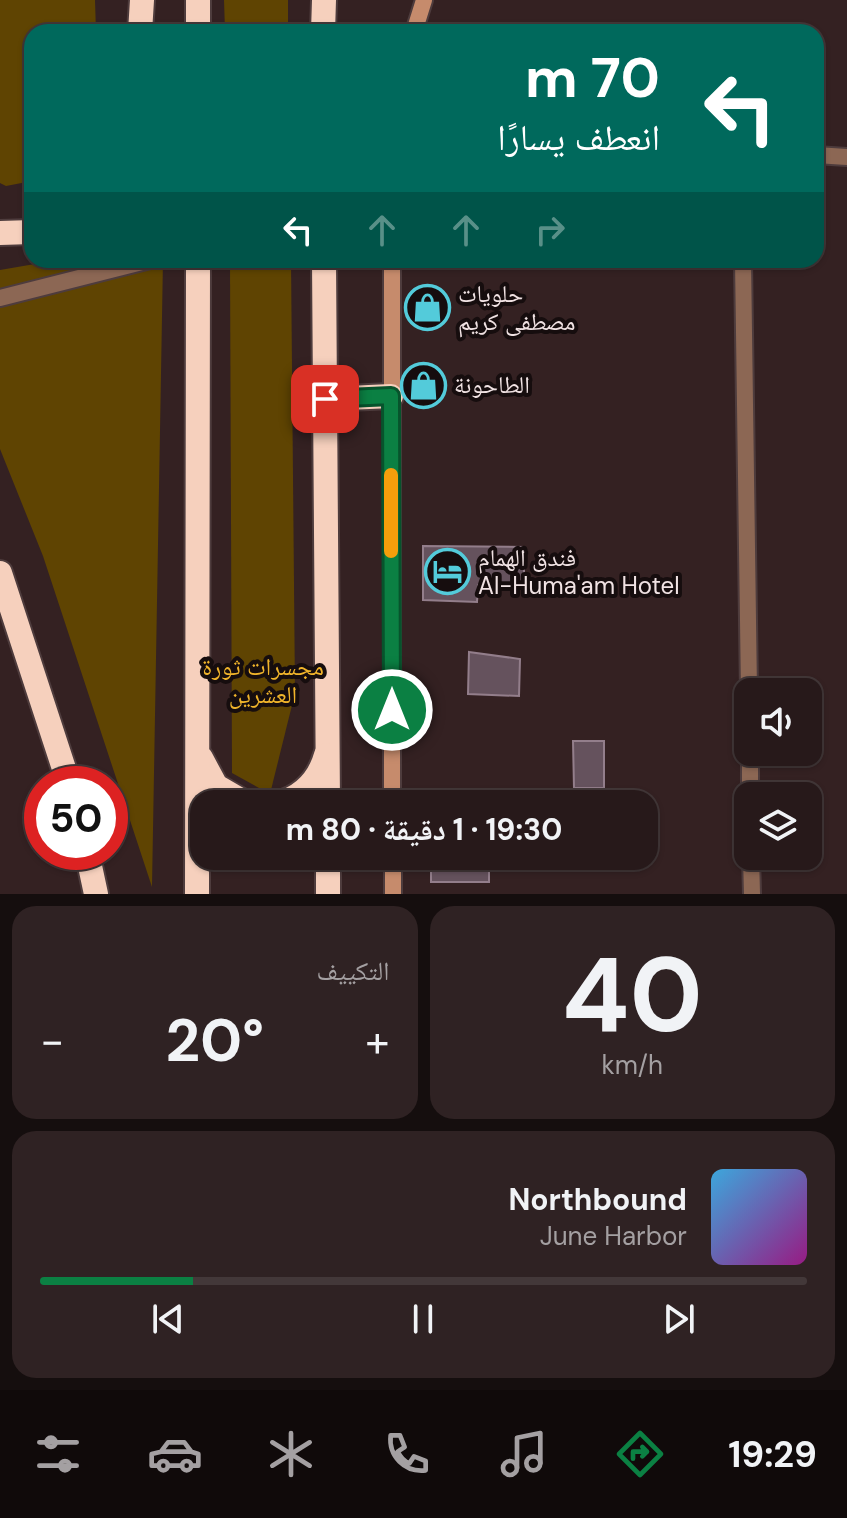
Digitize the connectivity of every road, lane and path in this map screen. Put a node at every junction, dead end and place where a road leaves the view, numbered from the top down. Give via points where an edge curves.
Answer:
1 (198, 0) edge
2 (324, 0) edge
3 (424, 0) edge
4 (198, 24) edge
5 (323, 24) edge
6 (416, 24) edge
7 (824, 156) edge
8 (847, 157) edge
9 (24, 232) edge
10 (0, 233) edge
11 (118, 268) edge
12 (198, 268) edge
13 (324, 268) edge
14 (392, 268) edge
15 (743, 268) edge
16 (0, 298) edge
17 (391, 396) junction
18 (325, 399) junction
19 (0, 573) edge
20 (749, 678) edge
21 (329, 738) junction
22 (199, 752) junction
23 (63, 766) edge
24 (223, 790) edge
25 (306, 790) edge
26 (328, 790) edge
27 (392, 790) edge
28 (91, 870) edge
29 (328, 870) edge
30 (393, 870) edge
31 (751, 870) edge
32 (96, 894) edge
33 (197, 894) edge
34 (328, 894) edge
35 (393, 894) edge
36 (752, 894) edge

1 - 4 highway
2 - 5 highway
3 - 6 main road
7 - 8 street
9 - 10 highway
11 - 16 street
12 - 22 highway
13 - 18 highway
14 - 17 main road
15 - 20 street
17 - 18 highway
17 - 27 main road
18 - 21 highway
19 - 23 highway
21 - 25 highway via 318,776
21 - 26 highway
22 - 24 highway via 205,770
22 - 33 highway
28 - 32 highway
29 - 34 highway
30 - 35 main road
31 - 36 street

